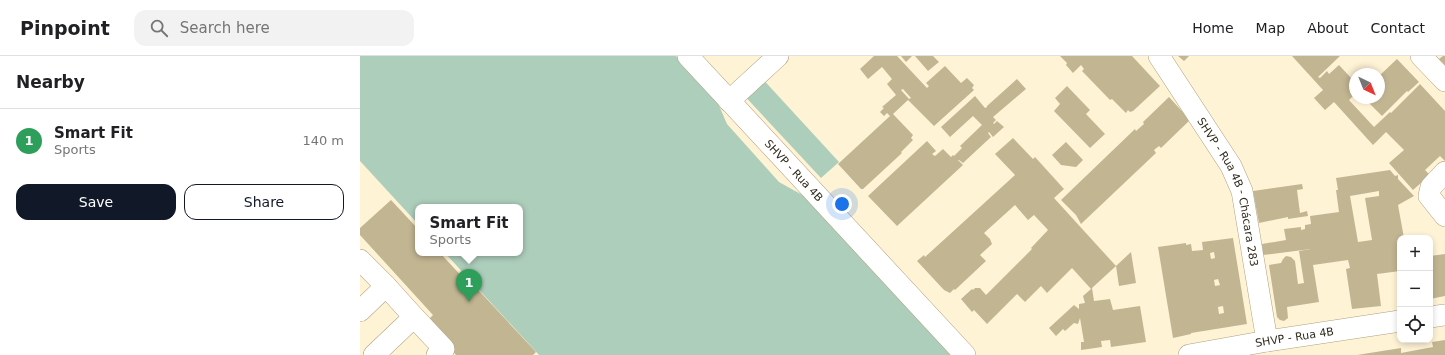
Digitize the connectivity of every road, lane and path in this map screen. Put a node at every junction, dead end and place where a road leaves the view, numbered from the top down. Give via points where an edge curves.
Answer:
1 (688, 56) edge
2 (778, 56) edge
3 (1159, 56) edge
4 (1421, 56) edge
5 (1445, 81) edge
6 (729, 101) junction
7 (1445, 172) edge
8 (1445, 216) edge
9 (360, 260) edge
10 (386, 286) junction
11 (360, 311) edge
12 (1445, 315) edge
13 (414, 317) junction
14 (1433, 317) edge
15 (1397, 321) edge
16 (1267, 340) junction
17 (374, 355) edge
18 (437, 355) edge
19 (965, 355) edge
20 (1189, 355) edge

1 - 6 street, SHVP - Rua 4B
2 - 6 street
3 - 16 street, SHVP - Rua 4B - Chácara 283 via 1232,166 1242,191
4 - 5 street
6 - 19 street, SHVP - Rua 4B
7 - 8 street via 1431,187 1429,196
9 - 10 street
10 - 11 street
10 - 13 street
12 - 14 street
13 - 17 street
13 - 18 street via 444,348
15 - 16 street, SHVP - Rua 4B
16 - 20 street, SHVP - Rua 4B

